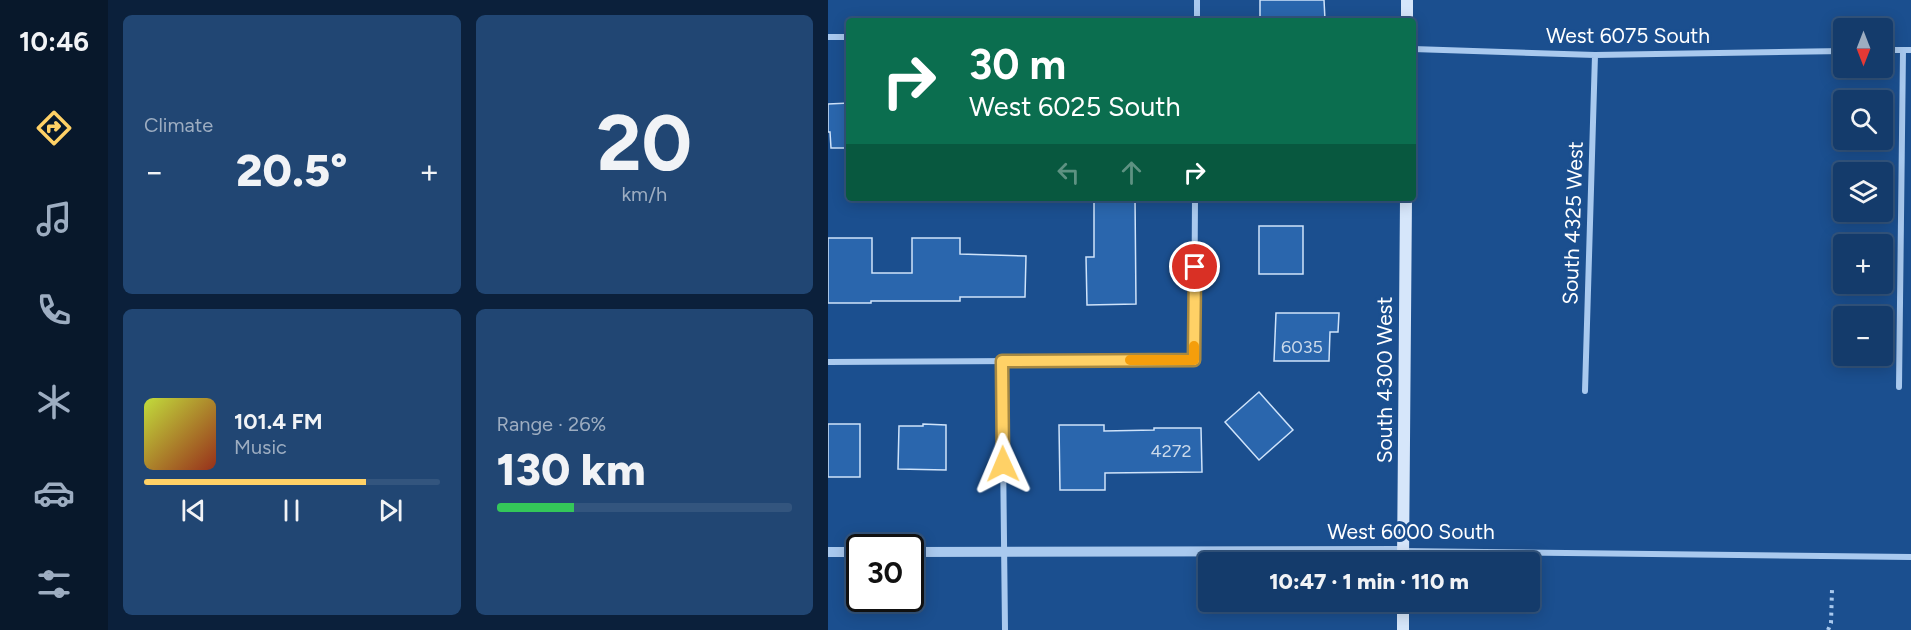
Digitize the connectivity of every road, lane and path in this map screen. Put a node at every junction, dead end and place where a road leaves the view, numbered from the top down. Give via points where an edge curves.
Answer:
1 (1197, 0) edge
2 (1407, 0) edge
3 (1197, 18) edge
4 (1407, 18) edge
5 (828, 37) edge
6 (846, 37) edge
7 (1416, 49) edge
8 (1893, 50) edge
9 (1903, 50) junction
10 (1911, 50) edge
11 (1833, 51) edge
12 (1595, 55) junction
13 (1195, 201) edge
14 (1406, 201) edge
15 (1002, 361) junction
16 (828, 362) edge
17 (1899, 387) dead end
18 (1585, 391) dead end
19 (828, 552) edge
20 (846, 552) edge
21 (924, 552) edge
22 (1004, 552) junction
23 (1403, 552) edge
24 (1198, 554) edge
25 (1540, 557) edge
26 (1911, 557) edge
27 (1832, 590) dead end
28 (1403, 612) edge
29 (1005, 630) edge
30 (1402, 630) edge
31 (1828, 630) edge

1 - 3 street
2 - 4 main road
5 - 6 street
7 - 12 street, West 6075 South
8 - 9 street
9 - 10 street
9 - 17 street
11 - 12 street, West 6075 South
12 - 18 street, South 4325 West
13 - 15 street via 1194,360
14 - 23 main road, South 4300 West
15 - 16 street
15 - 22 street
19 - 20 street
21 - 22 street, West 6000 South
22 - 24 street, West 6000 South
22 - 29 street
25 - 26 street, West 6000 South
27 - 31 path
28 - 30 main road

